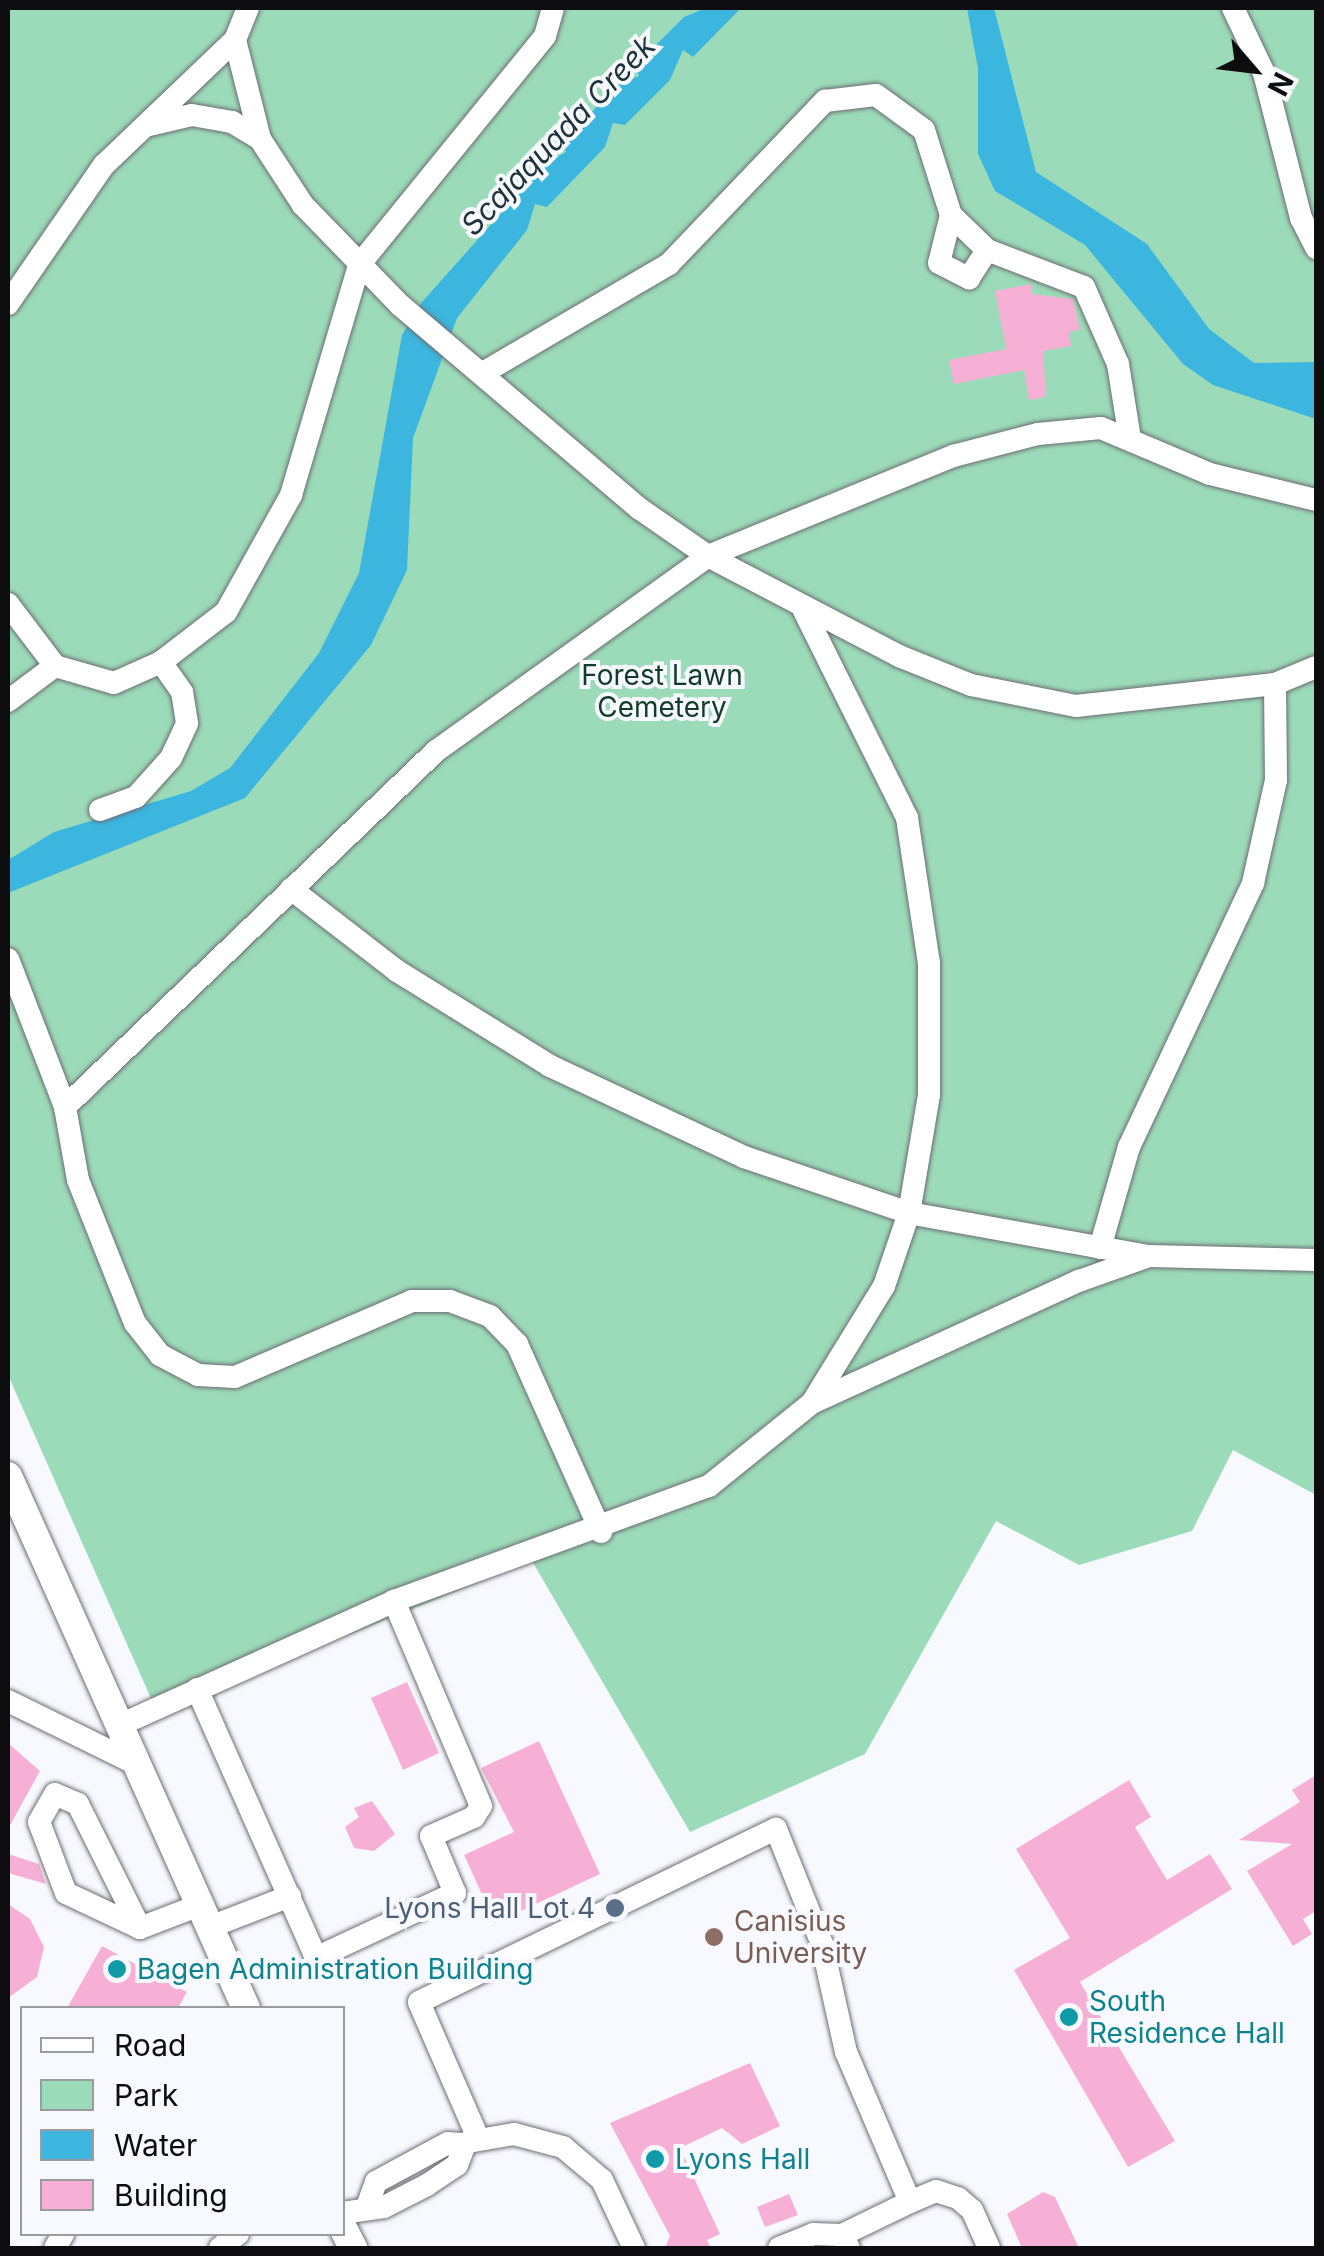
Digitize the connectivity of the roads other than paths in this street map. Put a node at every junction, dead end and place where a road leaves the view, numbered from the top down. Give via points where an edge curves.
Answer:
1 (248, 8) edge
2 (552, 8) edge
3 (573, 8) edge
4 (1233, 8) edge
5 (546, 36) junction
6 (235, 40) junction
7 (144, 126) junction
8 (260, 139) junction
9 (951, 214) junction
10 (1316, 248) edge
11 (987, 250) junction
12 (360, 265) junction
13 (8, 304) edge
14 (481, 374) junction
15 (1130, 439) junction
16 (1316, 500) edge
17 (708, 556) junction
18 (8, 604) edge
19 (804, 611) junction
20 (161, 662) junction
21 (55, 666) junction
22 (1316, 667) edge
23 (1275, 684) junction
24 (8, 701) edge
25 (100, 810) dead end
26 (291, 888) junction
27 (8, 960) edge
28 (65, 1107) junction
29 (909, 1213) junction
30 (1100, 1248) junction
31 (1149, 1256) junction
32 (1316, 1260) edge
33 (812, 1403) junction
34 (8, 1476) edge
35 (601, 1532) junction
36 (394, 1601) junction
37 (197, 1689) junction
38 (8, 1701) edge
39 (120, 1725) junction
40 (136, 1764) junction
41 (290, 1896) junction
42 (205, 1916) junction
43 (140, 1928) junction
44 (237, 2006) edge
45 (471, 2141) junction
46 (910, 2202) junction
47 (345, 2212) edge
48 (846, 2242) edge
49 (634, 2248) edge
50 (779, 2248) edge
51 (989, 2248) edge

1 - 6 street
2 - 5 street
3 - 5 street
4 - 10 street via 1264,73 1301,218
5 - 12 street
6 - 7 street
6 - 8 street
7 - 8 street via 192,115 232,122
7 - 13 street via 104,165
8 - 12 street via 304,206
9 - 11 street
9 - 11 street via 941,267 969,278
9 - 14 street via 938,154 906,111 876,95 825,101 669,264
11 - 15 street via 1084,287 1118,364
12 - 14 street
12 - 20 street via 326,394 258,562 226,612
14 - 17 street
15 - 16 street via 1210,474
15 - 17 street via 1101,428 953,456
17 - 19 street
17 - 26 street via 436,751
18 - 21 street
19 - 23 street via 971,685 1076,706
19 - 29 street via 907,818 929,962 929,1095
20 - 21 street via 114,683
20 - 25 street via 182,692 187,723 171,758 136,797
21 - 24 street
22 - 23 street
23 - 30 street via 1276,780 1253,883 1129,1147
26 - 28 street
26 - 29 street via 397,971 550,1066 744,1157
27 - 28 street
28 - 35 street via 78,1180 135,1322 160,1354 198,1375 235,1377 412,1302 450,1301 490,1316 518,1344
29 - 30 street
29 - 33 street via 884,1286
30 - 31 street
31 - 32 street
31 - 33 street via 969,1326
33 - 35 street via 709,1486
34 - 39 main road
35 - 36 street
36 - 37 street
36 - 41 street via 482,1798 474,1817 431,1836 455,1893 322,1955 314,1953
37 - 39 street
37 - 41 street
38 - 40 street
39 - 40 main road
40 - 42 main road
41 - 42 street
42 - 43 street
42 - 44 main road
43 - 43 street via 78,1804 55,1794 39,1822 66,1893
45 - 46 street via 420,2002 776,1830 822,1944 846,2052
45 - 47 street via 457,2165 427,2185 384,2207
45 - 49 street via 539,2138 585,2163
46 - 48 street
46 - 51 street via 936,2191 958,2198 972,2210
48 - 50 street via 813,2234

